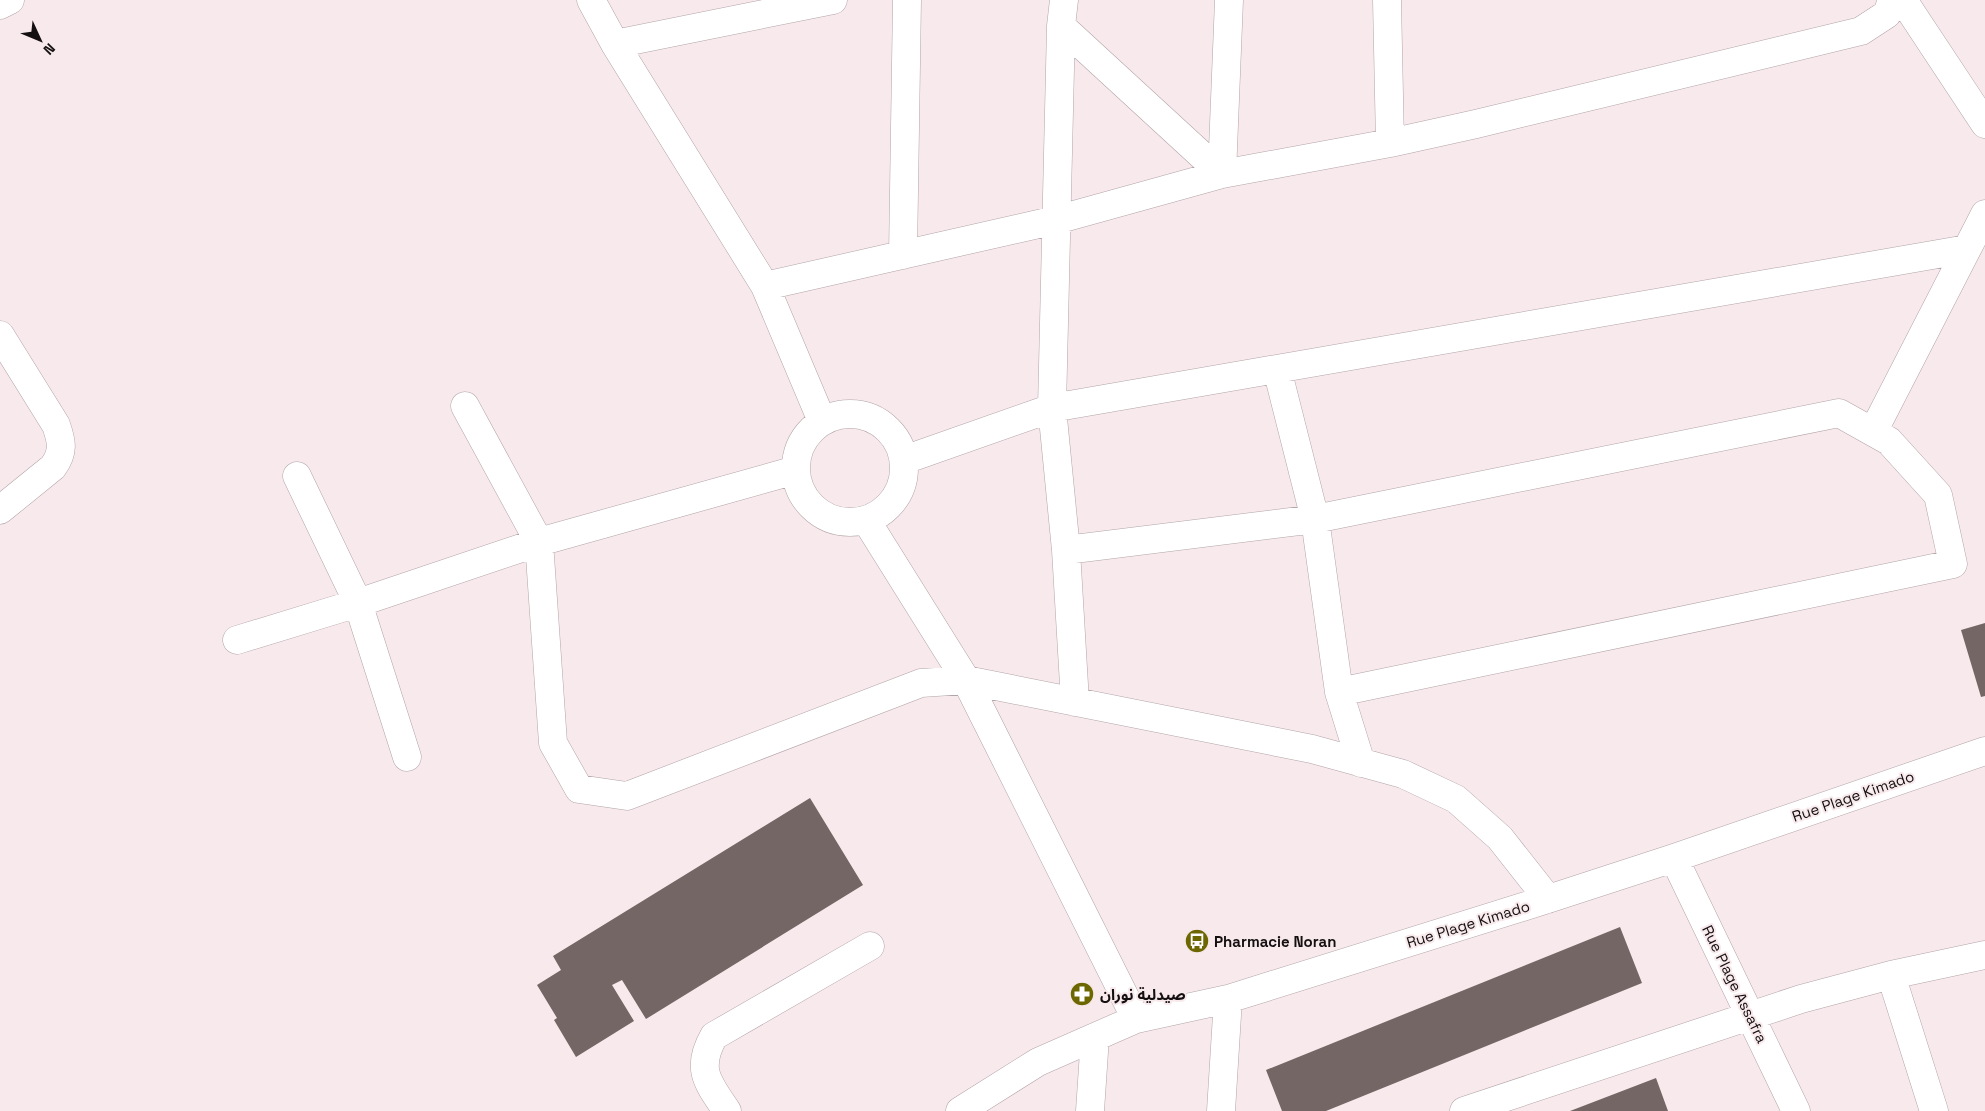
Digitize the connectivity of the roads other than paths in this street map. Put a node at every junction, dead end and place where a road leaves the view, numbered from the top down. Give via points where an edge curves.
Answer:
1 (10, 0) edge
2 (591, 0) edge
3 (833, 0) edge
4 (907, 0) edge
5 (1229, 0) edge
6 (1387, 0) edge
7 (1892, 0) edge
8 (1903, 0) edge
9 (0, 5) edge
10 (742, 9) edge
11 (1062, 13) edge
12 (615, 44) junction
13 (1985, 124) edge
14 (1390, 143) junction
15 (1222, 174) junction
16 (1985, 214) edge
17 (1056, 220) junction
18 (1967, 249) junction
19 (903, 255) junction
20 (765, 286) junction
21 (0, 335) edge
22 (1277, 369) junction
23 (9, 370) edge
24 (465, 406) dead end
25 (1052, 408) junction
26 (822, 422) junction
27 (1873, 432) junction
28 (904, 460) junction
29 (796, 470) junction
30 (297, 476) dead end
31 (0, 510) edge
32 (1315, 519) junction
33 (866, 520) junction
34 (538, 542) junction
35 (1066, 550) junction
36 (358, 603) junction
37 (237, 640) dead end
38 (966, 680) junction
39 (1340, 692) junction
40 (1075, 702) junction
41 (1985, 751) edge
42 (407, 757) dead end
43 (1361, 763) junction
44 (1674, 858) junction
45 (1548, 899) junction
46 (870, 946) dead end
47 (1985, 955) edge
48 (1891, 975) junction
49 (1228, 999) junction
50 (1750, 1016) junction
51 (1136, 1019) junction
52 (1095, 1037) junction
53 (728, 1111) edge
54 (960, 1111) edge
55 (1090, 1111) edge
56 (1221, 1111) edge
57 (1464, 1111) edge
58 (1796, 1111) edge
59 (1934, 1111) edge

1 - 9 street
2 - 12 street
3 - 10 street
4 - 19 street
5 - 15 street
6 - 14 street
7 - 14 street via 1887,14 1861,31
8 - 13 street
10 - 12 street
11 - 15 street
11 - 17 street
12 - 20 street
14 - 15 street
15 - 17 street
16 - 18 street
17 - 19 street
17 - 25 street
18 - 22 street
18 - 27 street
19 - 20 street
20 - 26 street
21 - 23 street
22 - 25 street
22 - 32 street
23 - 31 street via 56,425 62,448 53,467
24 - 34 street
25 - 28 street
25 - 35 street
26 - 28 street via 840,415 859,415 881,423 894,437
26 - 29 street via 808,434 799,451
27 - 32 street via 1839,413
27 - 39 street via 1889,441 1938,495 1953,564
28 - 33 street via 904,480 896,496 884,511
29 - 33 street via 802,493 813,508 829,518 847,523
29 - 34 street
30 - 36 street
32 - 35 street
32 - 39 street
33 - 38 street
34 - 36 street
34 - 38 street via 553,743 580,789 627,796 921,683
35 - 40 street
36 - 37 street
36 - 42 street
38 - 40 street
38 - 51 street
39 - 43 street
40 - 43 street via 1312,749
41 - 44 street, Rue Plage Kimado
43 - 45 street via 1403,774 1456,799 1500,838
44 - 45 street, Rue Plage Kimado
44 - 50 street, Rue Plage Assafra
45 - 49 street, Rue Plage Kimado
46 - 53 street via 714,1036 707,1050 704,1071 713,1091
47 - 48 street
48 - 50 street
48 - 59 street
49 - 51 street, Rue Plage Kimado
49 - 56 street
50 - 57 street
50 - 58 street, Rue Plage Assafra
51 - 52 street, Rue Plage Kimado
52 - 54 street, Rue Plage Kimado via 1038,1062
52 - 55 street

